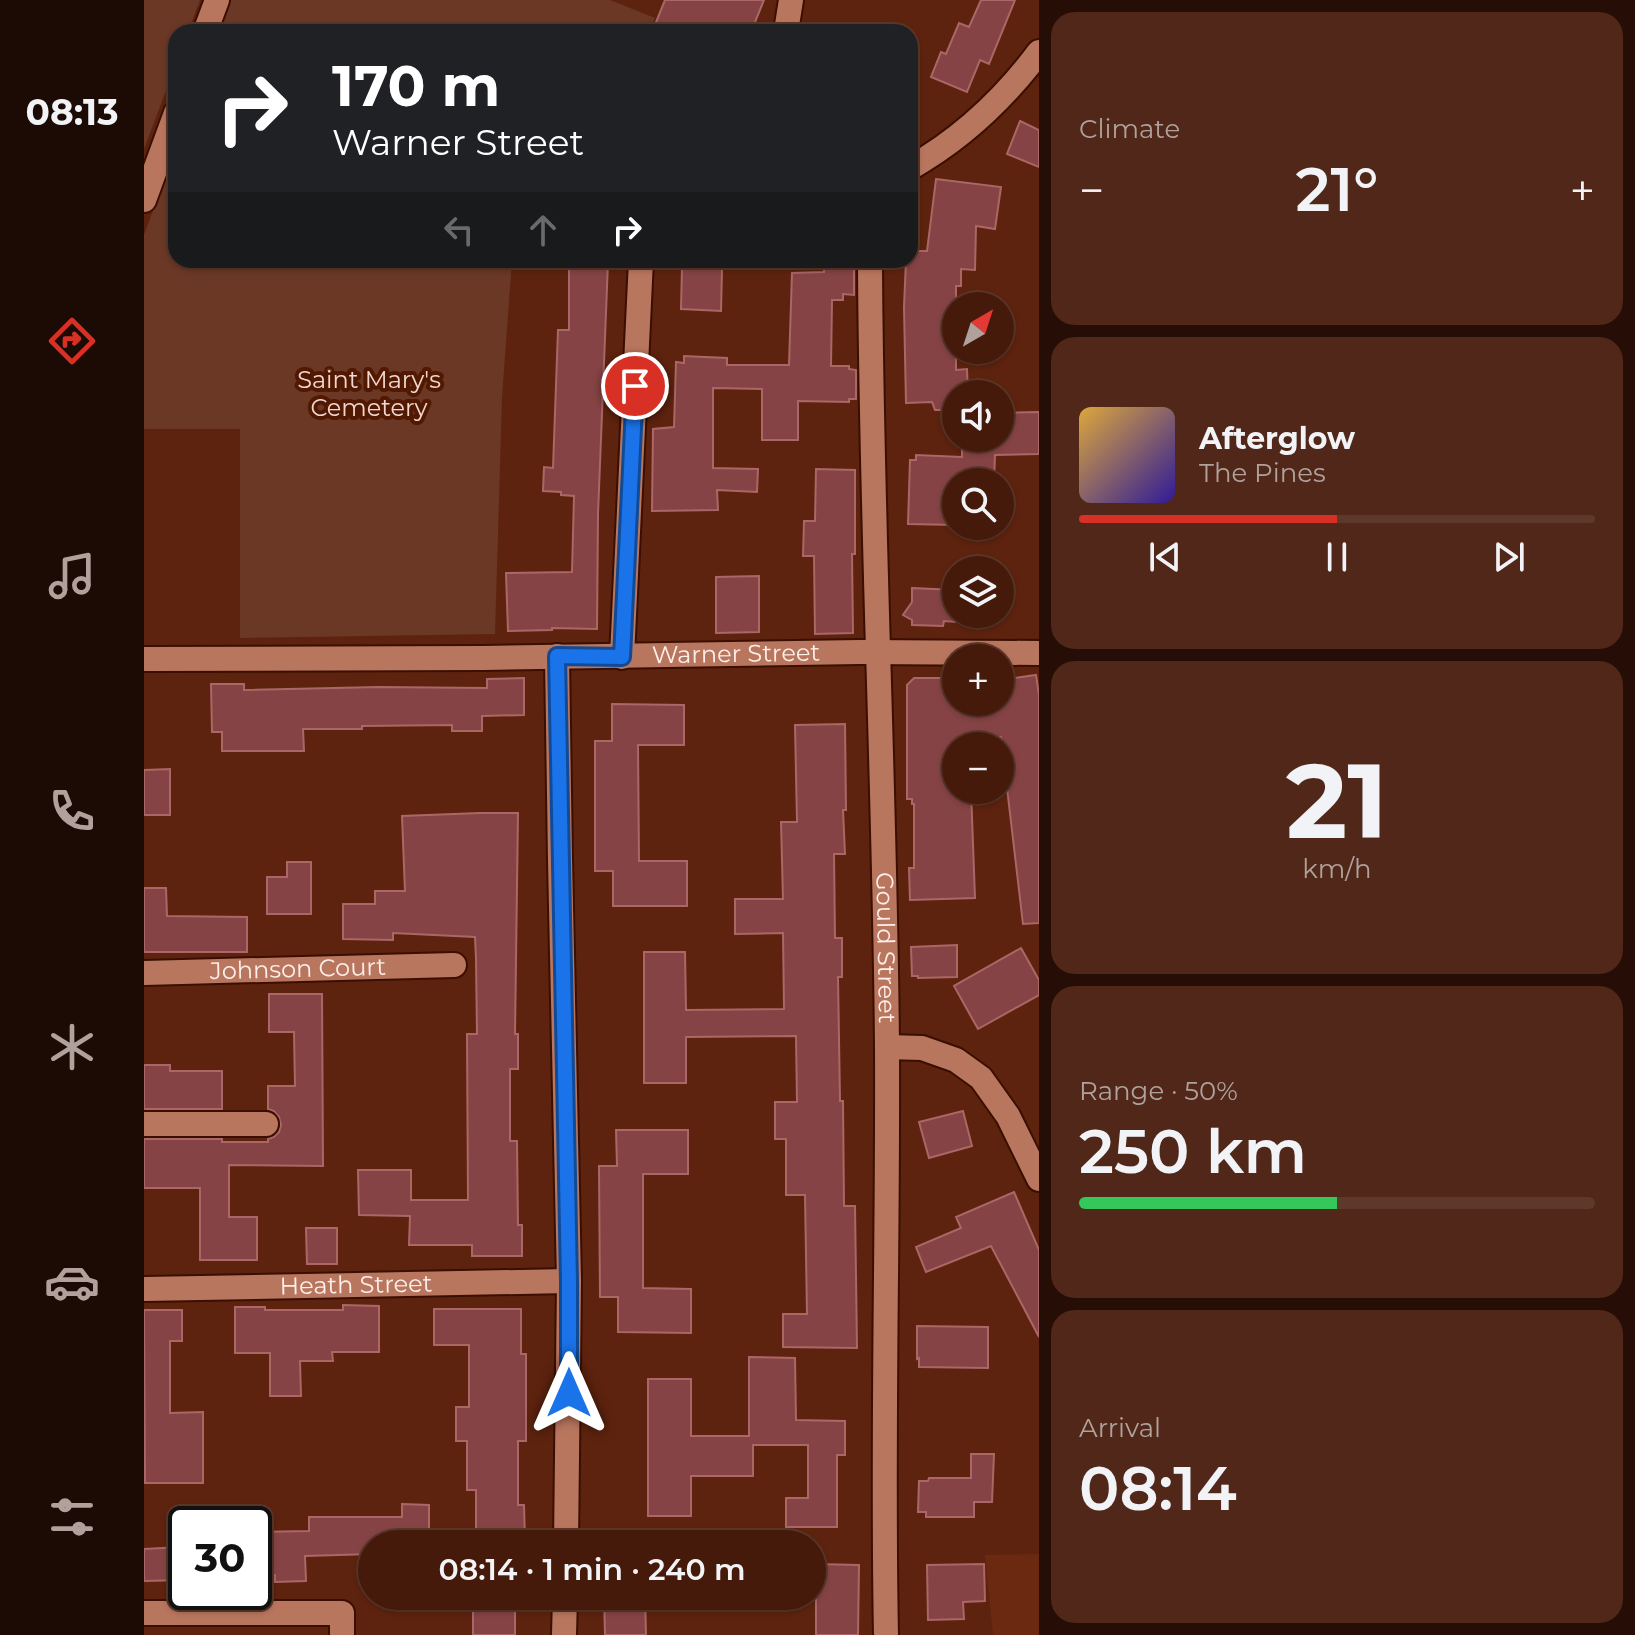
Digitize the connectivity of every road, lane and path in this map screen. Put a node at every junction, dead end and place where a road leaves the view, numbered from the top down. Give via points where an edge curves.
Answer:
1 (217, 0) edge
2 (791, 0) edge
3 (208, 24) edge
4 (787, 24) edge
5 (1039, 52) edge
6 (168, 135) edge
7 (918, 163) edge
8 (144, 200) edge
9 (641, 268) edge
10 (870, 268) edge
11 (879, 652) junction
12 (1039, 653) edge
13 (557, 656) junction
14 (622, 657) junction
15 (144, 659) edge
16 (454, 965) dead end
17 (144, 973) edge
18 (887, 1047) junction
19 (144, 1124) edge
20 (266, 1124) dead end
21 (1039, 1179) edge
22 (569, 1281) junction
23 (144, 1289) edge
24 (566, 1530) edge
25 (565, 1610) edge
26 (144, 1613) edge
27 (342, 1635) edge
28 (564, 1635) edge
29 (886, 1635) edge

1 - 3 street
2 - 4 street
5 - 7 street via 1010,89
6 - 8 street
9 - 14 street
10 - 11 street, Gould Street
11 - 12 street, Warner Street
11 - 14 street, Warner Street
11 - 18 street, Gould Street
13 - 14 street, Warner Street
13 - 15 street, Warner Street
13 - 22 street
16 - 17 street, Johnson Court
18 - 21 street via 922,1048 956,1060 981,1078 1008,1116
18 - 29 street, Gould Street
19 - 20 street
22 - 23 street, Heath Street
22 - 24 street
25 - 28 street
26 - 27 street via 342,1613

